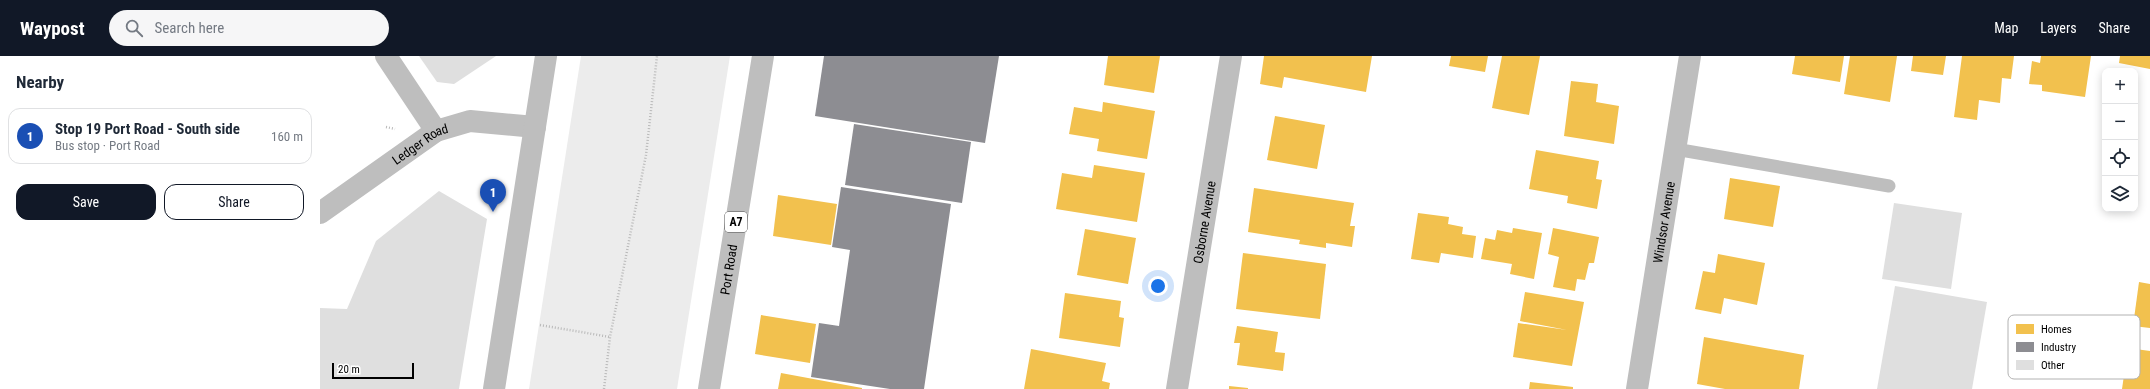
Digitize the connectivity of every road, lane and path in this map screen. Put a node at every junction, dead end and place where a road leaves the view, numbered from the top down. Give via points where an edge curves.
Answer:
1 (386, 56) edge
2 (546, 56) edge
3 (657, 56) edge
4 (763, 56) edge
5 (1231, 56) edge
6 (1690, 56) edge
7 (386, 127) dead end
8 (535, 128) junction
9 (396, 129) dead end
10 (436, 131) junction
11 (1675, 149) junction
12 (1888, 186) dead end
13 (320, 212) edge
14 (540, 325) dead end
15 (610, 336) junction
16 (494, 389) edge
17 (604, 389) edge
18 (709, 389) edge
19 (1177, 389) edge
20 (1637, 389) edge

1 - 10 main road
2 - 8 main road
3 - 15 path via 646,155
4 - 18 main road, Port Road / A7
5 - 19 main road, Osborne Avenue
6 - 11 main road, Windsor Avenue
7 - 9 path
8 - 10 main road, Ledger Road via 470,121
8 - 16 main road
10 - 13 main road, Ledger Road
11 - 12 lane
11 - 20 main road, Windsor Avenue
14 - 15 path
15 - 17 path

